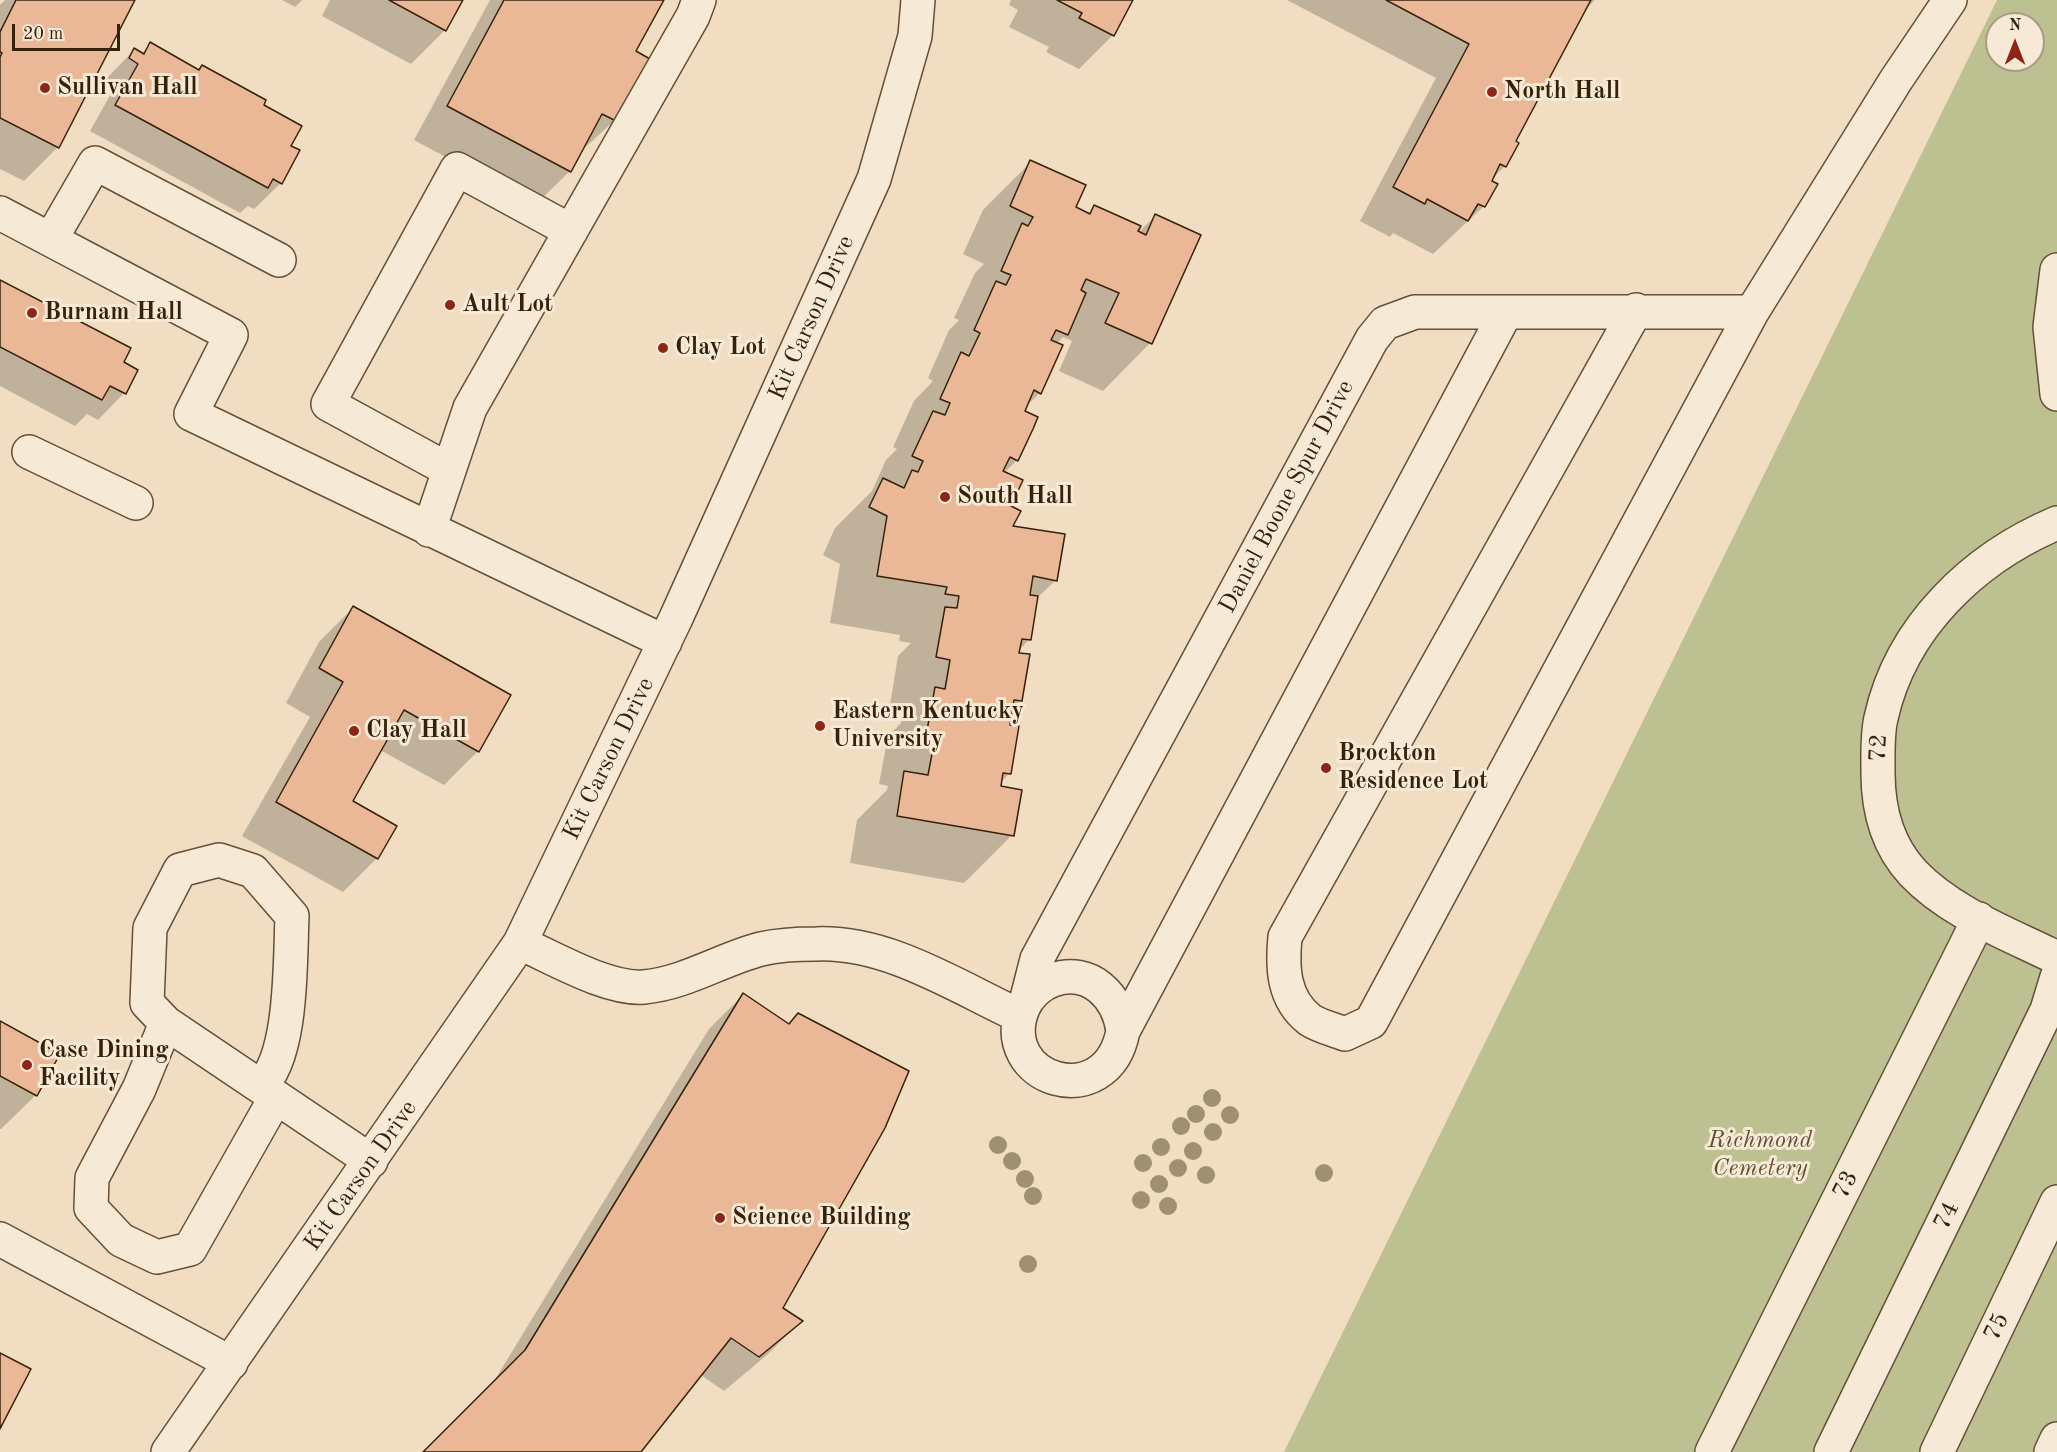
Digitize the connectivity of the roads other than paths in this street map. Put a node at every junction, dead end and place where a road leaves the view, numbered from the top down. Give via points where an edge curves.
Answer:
1 (699, 0) edge
2 (918, 0) edge
3 (1950, 0) edge
4 (0, 213) edge
5 (571, 231) junction
6 (51, 238) junction
7 (279, 260) dead end
8 (2057, 270) edge
9 (1636, 310) junction
10 (1506, 312) junction
11 (1752, 312) junction
12 (2057, 394) edge
13 (29, 452) dead end
14 (450, 470) junction
15 (136, 503) dead end
16 (2057, 523) edge
17 (429, 530) junction
18 (665, 642) junction
19 (1979, 919) junction
20 (520, 943) junction
21 (2057, 958) edge
22 (2057, 977) edge
23 (1023, 1009) junction
24 (166, 1023) junction
25 (1123, 1031) junction
26 (268, 1092) junction
27 (371, 1161) junction
28 (2057, 1202) edge
29 (0, 1239) edge
30 (231, 1363) junction
31 (2057, 1439) edge
32 (168, 1452) edge
33 (1712, 1452) edge
34 (1831, 1452) edge
35 (1937, 1452) edge
36 (2051, 1452) edge

1 - 5 street
2 - 18 street, Kit Carson Drive via 915,36 874,179
3 - 11 street
4 - 6 street
5 - 14 street via 470,408
5 - 14 street via 457,169 328,404
6 - 7 street via 95,163
6 - 17 street via 231,334 191,414
8 - 12 street via 2050,327
9 - 10 street, Daniel Boone Spur Drive
9 - 11 street, Daniel Boone Spur Drive
9 - 11 street via 1285,937 1282,967 1289,995 1310,1020 1345,1034 1371,1022
10 - 23 street, Daniel Boone Spur Drive via 1415,312 1385,323 1371,339 1038,959
10 - 25 street
13 - 15 street
14 - 17 street
16 - 19 street, 72 via 2003,549 1949,595 1906,653 1881,719 1878,788 1883,821 1895,849 1912,873
17 - 18 street
18 - 20 street, Kit Carson Drive
19 - 21 street, 72
19 - 33 street, 73
20 - 23 street via 607,981 643,987 697,975 761,950 817,943 848,947 906,960
20 - 27 street, Kit Carson Drive
22 - 34 street, 74 via 2047,1010
23 - 25 street via 1037,989 1052,980 1085,979 1113,999 1121,1014
23 - 25 street via 1020,1042 1032,1065 1063,1081 1081,1081 1111,1064
24 - 26 street
24 - 26 street via 147,1003 150,928 180,870 219,860 254,871 292,916 286,1030
24 - 26 street via 139,1089 92,1178 91,1208 121,1240 157,1257 190,1249
26 - 27 street
27 - 30 street, Kit Carson Drive
28 - 35 street, 75
29 - 30 street
30 - 32 street, Kit Carson Drive
31 - 36 street

